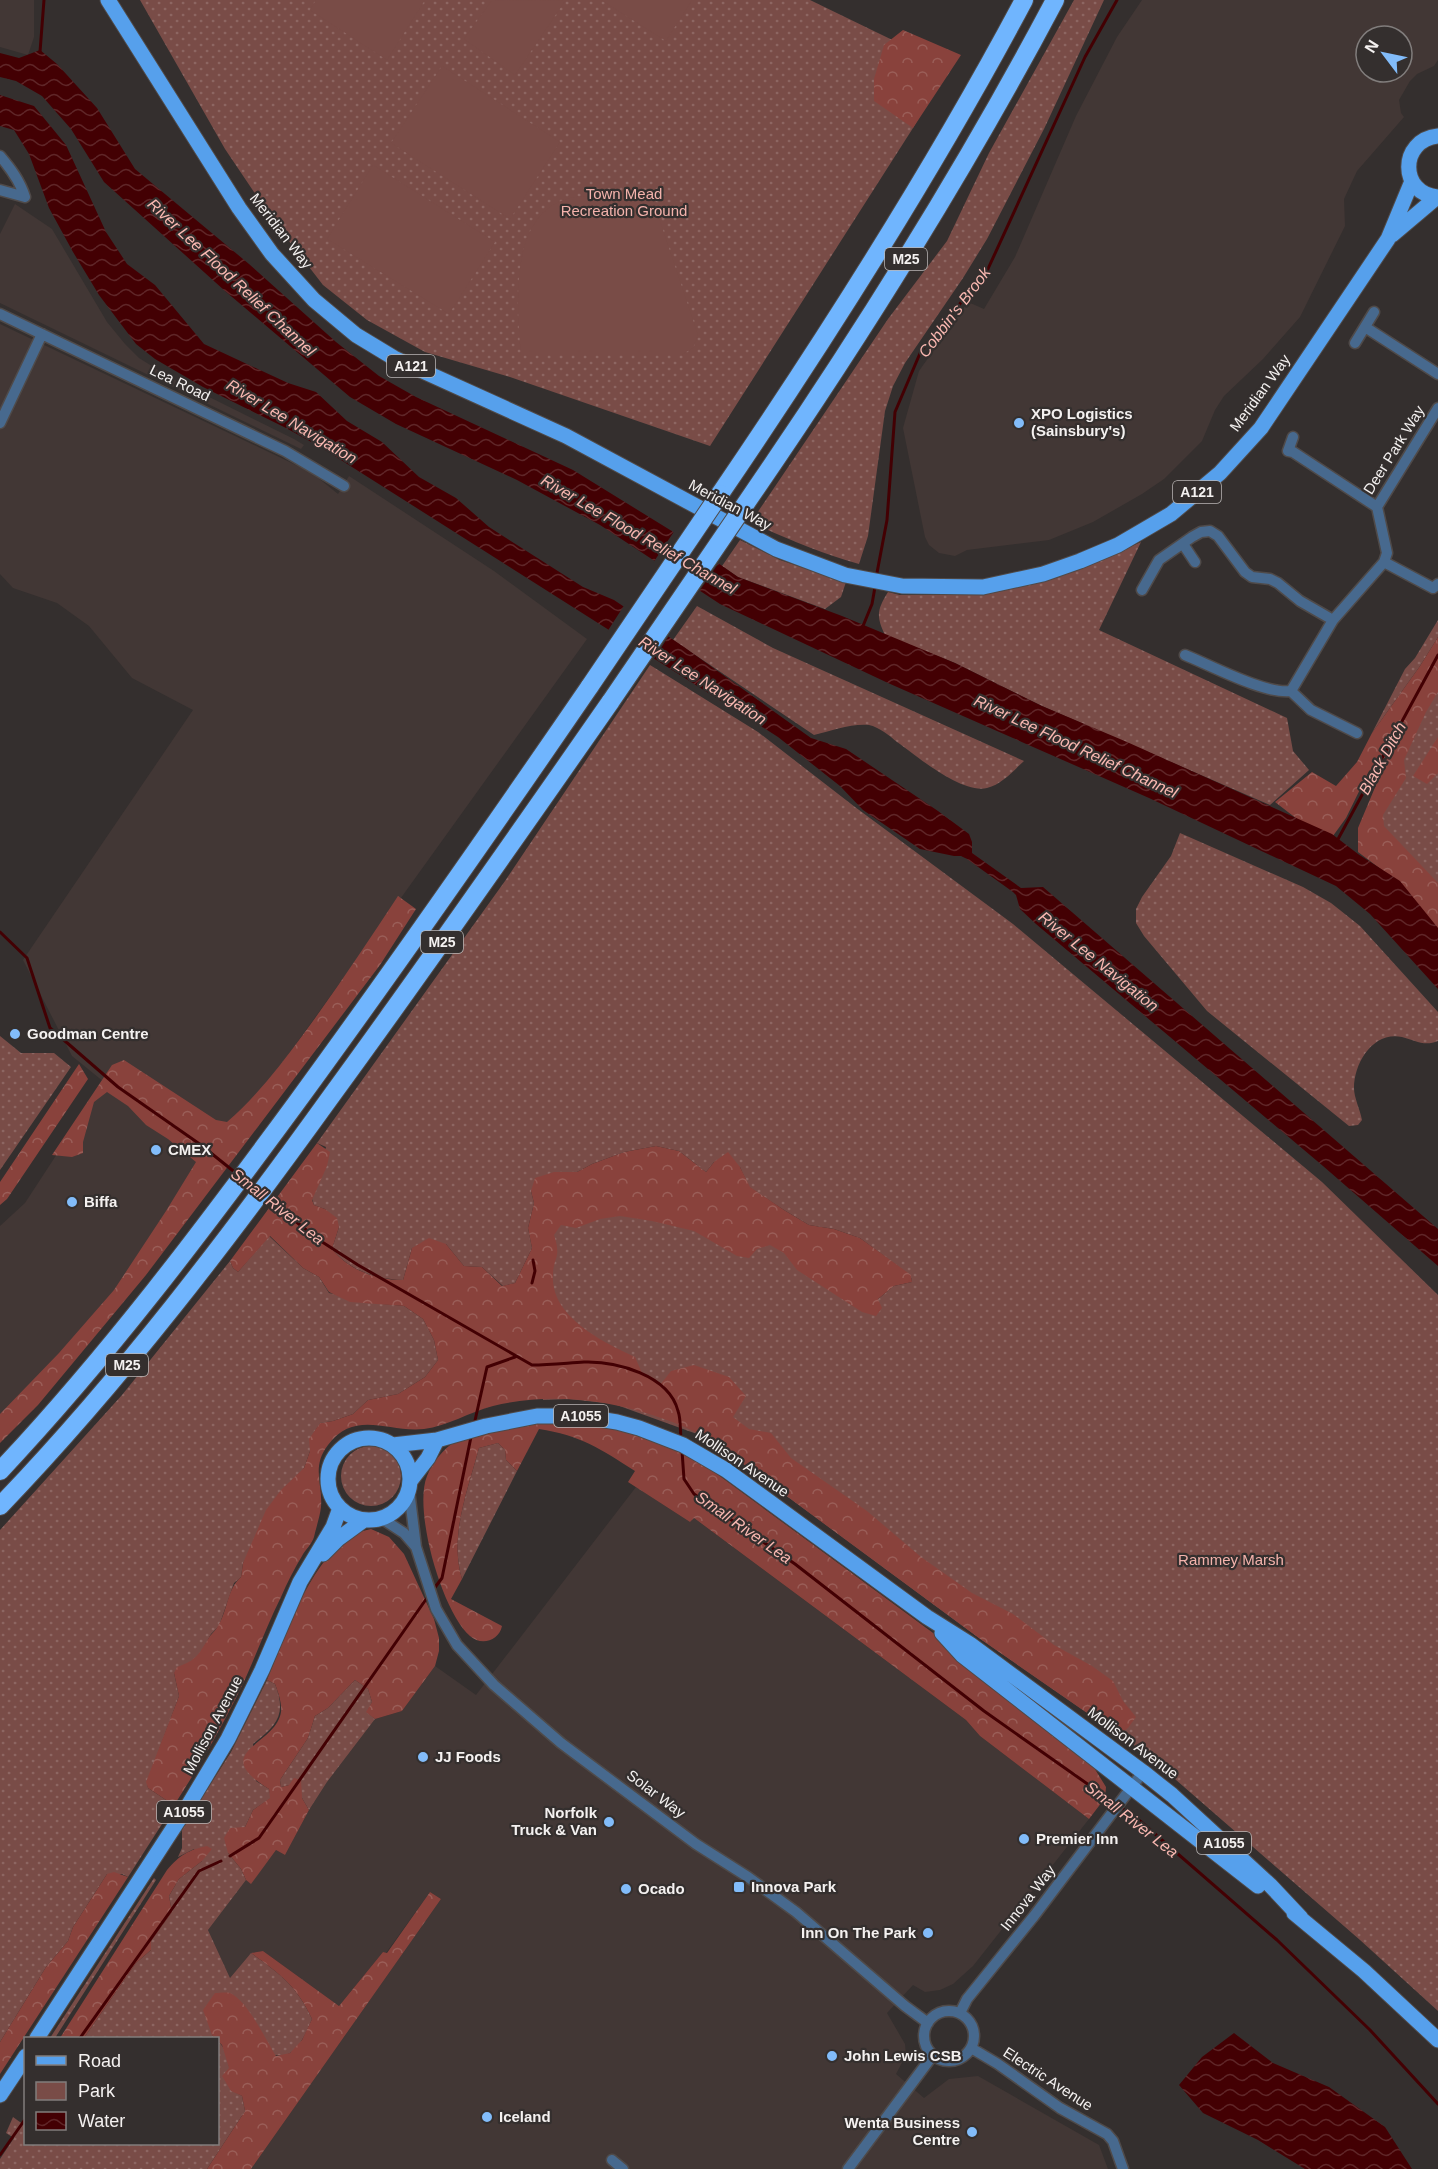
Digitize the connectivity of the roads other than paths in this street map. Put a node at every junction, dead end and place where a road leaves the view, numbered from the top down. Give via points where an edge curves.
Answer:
1 (108, 0) edge
2 (1024, 0) edge
3 (1055, 0) edge
4 (1438, 136) edge
5 (0, 156) edge
6 (1412, 181) junction
7 (0, 190) edge
8 (1438, 196) edge
9 (1388, 239) junction
10 (1374, 312) dead end
11 (0, 314) edge
12 (1365, 327) junction
13 (42, 334) junction
14 (1355, 343) dead end
15 (1438, 374) edge
16 (1438, 408) edge
17 (0, 423) edge
18 (1293, 437) dead end
19 (344, 486) dead end
20 (1377, 507) junction
21 (1183, 544) junction
22 (1195, 562) dead end
23 (1384, 562) junction
24 (1435, 586) edge
25 (1142, 590) dead end
26 (1333, 620) junction
27 (1185, 655) dead end
28 (1290, 691) junction
29 (1357, 733) dead end
30 (437, 1440) junction
31 (393, 1445) junction
32 (0, 1471) edge
33 (410, 1485) junction
34 (0, 1506) edge
35 (340, 1508) junction
36 (381, 1518) junction
37 (364, 1520) junction
38 (416, 1547) junction
39 (306, 1571) junction
40 (927, 1617) junction
41 (1143, 1772) junction
42 (1131, 1788) junction
43 (1301, 1918) junction
44 (960, 2013) junction
45 (928, 2023) junction
46 (38, 2037) edge
47 (1438, 2040) edge
48 (971, 2048) junction
49 (933, 2055) junction
50 (24, 2059) edge
51 (0, 2095) edge
52 (612, 2160) dead end
53 (623, 2169) edge
54 (848, 2169) edge
55 (1123, 2169) edge

1 - 9 main road, Meridian Way / A121 via 272,254 314,300 356,335 394,358 566,436 776,549 845,575 902,586 982,587 1043,574 1118,545 1171,514 1220,473 1261,428
2 - 32 highway, M25, bridge via 908,205 720,494 445,896 225,1201 106,1352
3 - 34 highway, M25, bridge via 929,222 826,383 430,960 179,1300 111,1383
4 - 6 main road via 1423,141 1411,154
5 - 7 street via 25,197
6 - 8 main road via 1425,194
6 - 9 main road, Meridian Way / A121
8 - 9 main road, Meridian Way / A121
10 - 12 street
11 - 13 street, Lea Road
12 - 14 street
12 - 15 street
13 - 17 street
13 - 19 street, Lea Road via 285,451
16 - 20 street, Deer Park Way
18 - 20 street via 1288,451
20 - 23 street, Deer Park Way via 1386,553
21 - 22 street
21 - 25 street via 1159,560
21 - 26 street via 1201,532 1214,533 1245,572 1278,583
23 - 24 street
23 - 26 street
26 - 28 street
27 - 28 street via 1265,688 1280,693
28 - 29 street via 1311,710
30 - 31 main road, Mollison Avenue / A1055
30 - 33 main road
30 - 40 main road, Mollison Avenue / A1055 via 537,1416 580,1416 639,1428 689,1448 726,1470
31 - 33 main road via 405,1459
31 - 35 main road, Mollison Avenue via 367,1438 338,1452 329,1469 329,1486
33 - 36 main road via 398,1508
33 - 38 street, Solar Way
35 - 37 main road
35 - 39 main road, Mollison Avenue / A1055
36 - 37 main road, Mollison Avenue
36 - 38 street, Solar Way via 404,1533
37 - 39 main road, Mollison Avenue / A1055
38 - 45 street, Solar Way via 447,1627 465,1654 494,1685 531,1718 696,1844 796,1912
39 - 46 main road, Mollison Avenue / A1055 via 245,1705 211,1768
40 - 41 main road, Mollison Avenue / A1055
40 - 42 main road, Mollison Avenue / A1055 via 962,1655
41 - 42 street, Innova Way
41 - 43 main road, Mollison Avenue / A1055 via 1245,1862
42 - 43 main road, Mollison Avenue / A1055
42 - 44 street, Innova Way
43 - 47 main road, Mollison Avenue / A1055
44 - 45 street via 942,2012
44 - 48 street via 972,2025
45 - 49 street via 925,2042
48 - 49 street via 952,2061
48 - 55 street, Electric Avenue via 1060,2108 1107,2134
49 - 54 street
50 - 51 main road
52 - 53 street

